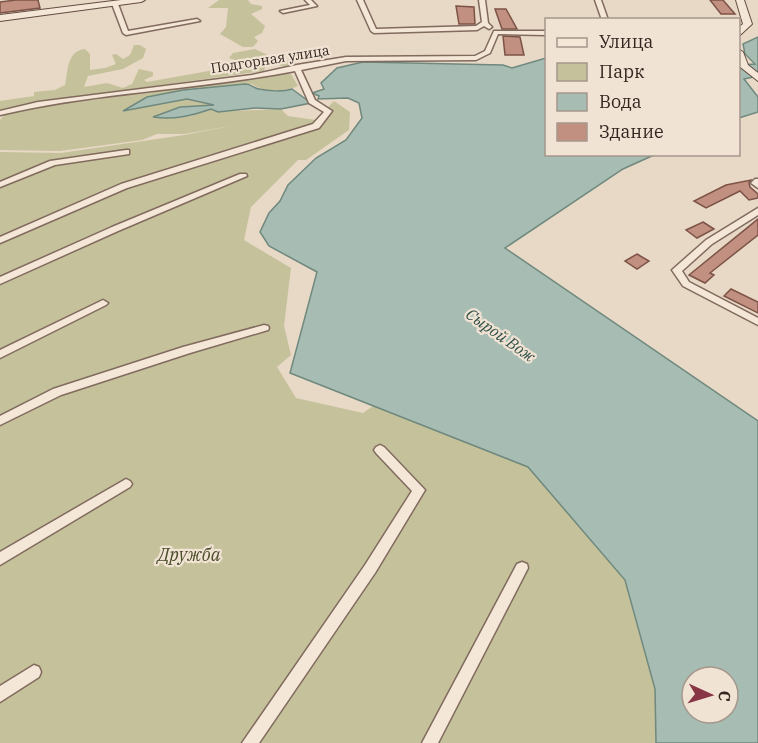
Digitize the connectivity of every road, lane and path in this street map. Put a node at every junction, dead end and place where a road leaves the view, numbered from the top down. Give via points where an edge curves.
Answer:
1 (141, 0) edge
2 (308, 0) edge
3 (360, 0) edge
4 (482, 0) edge
5 (598, 0) edge
6 (740, 0) edge
7 (116, 4) junction
8 (284, 11) dead end
9 (0, 18) edge
10 (604, 18) edge
11 (197, 21) dead end
12 (485, 23) junction
13 (496, 32) junction
14 (740, 32) edge
15 (545, 33) edge
16 (740, 57) edge
17 (297, 67) junction
18 (758, 78) edge
19 (0, 113) edge
20 (126, 152) dead end
21 (243, 176) dead end
22 (758, 181) edge
23 (0, 185) edge
24 (758, 186) edge
25 (758, 212) edge
26 (0, 240) edge
27 (0, 281) edge
28 (103, 303) dead end
29 (758, 322) edge
30 (264, 328) dead end
31 (0, 354) edge
32 (0, 421) edge
33 (380, 450) dead end
34 (126, 484) dead end
35 (0, 559) edge
36 (522, 568) dead end
37 (34, 672) dead end
38 (0, 695) edge
39 (250, 743) edge
40 (430, 743) edge

1 - 7 main road
2 - 8 street via 314,6
3 - 12 street via 374,31 477,28
4 - 12 street
5 - 10 street
6 - 14 main road via 747,24
7 - 9 main road
7 - 11 street via 126,33
12 - 13 street
13 - 15 street
13 - 17 street, Подгорная улица via 488,52 476,58 346,59
16 - 18 main road
17 - 19 street, Подгорная улица via 252,77 38,104
17 - 26 street via 312,101 328,111 316,126 124,186
20 - 23 street via 53,163
21 - 27 street
22 - 24 street
25 - 29 street via 709,242 677,270 686,284
28 - 31 street
30 - 32 street via 57,392
33 - 39 street via 419,490 370,569
34 - 35 street
36 - 40 street
37 - 38 street

